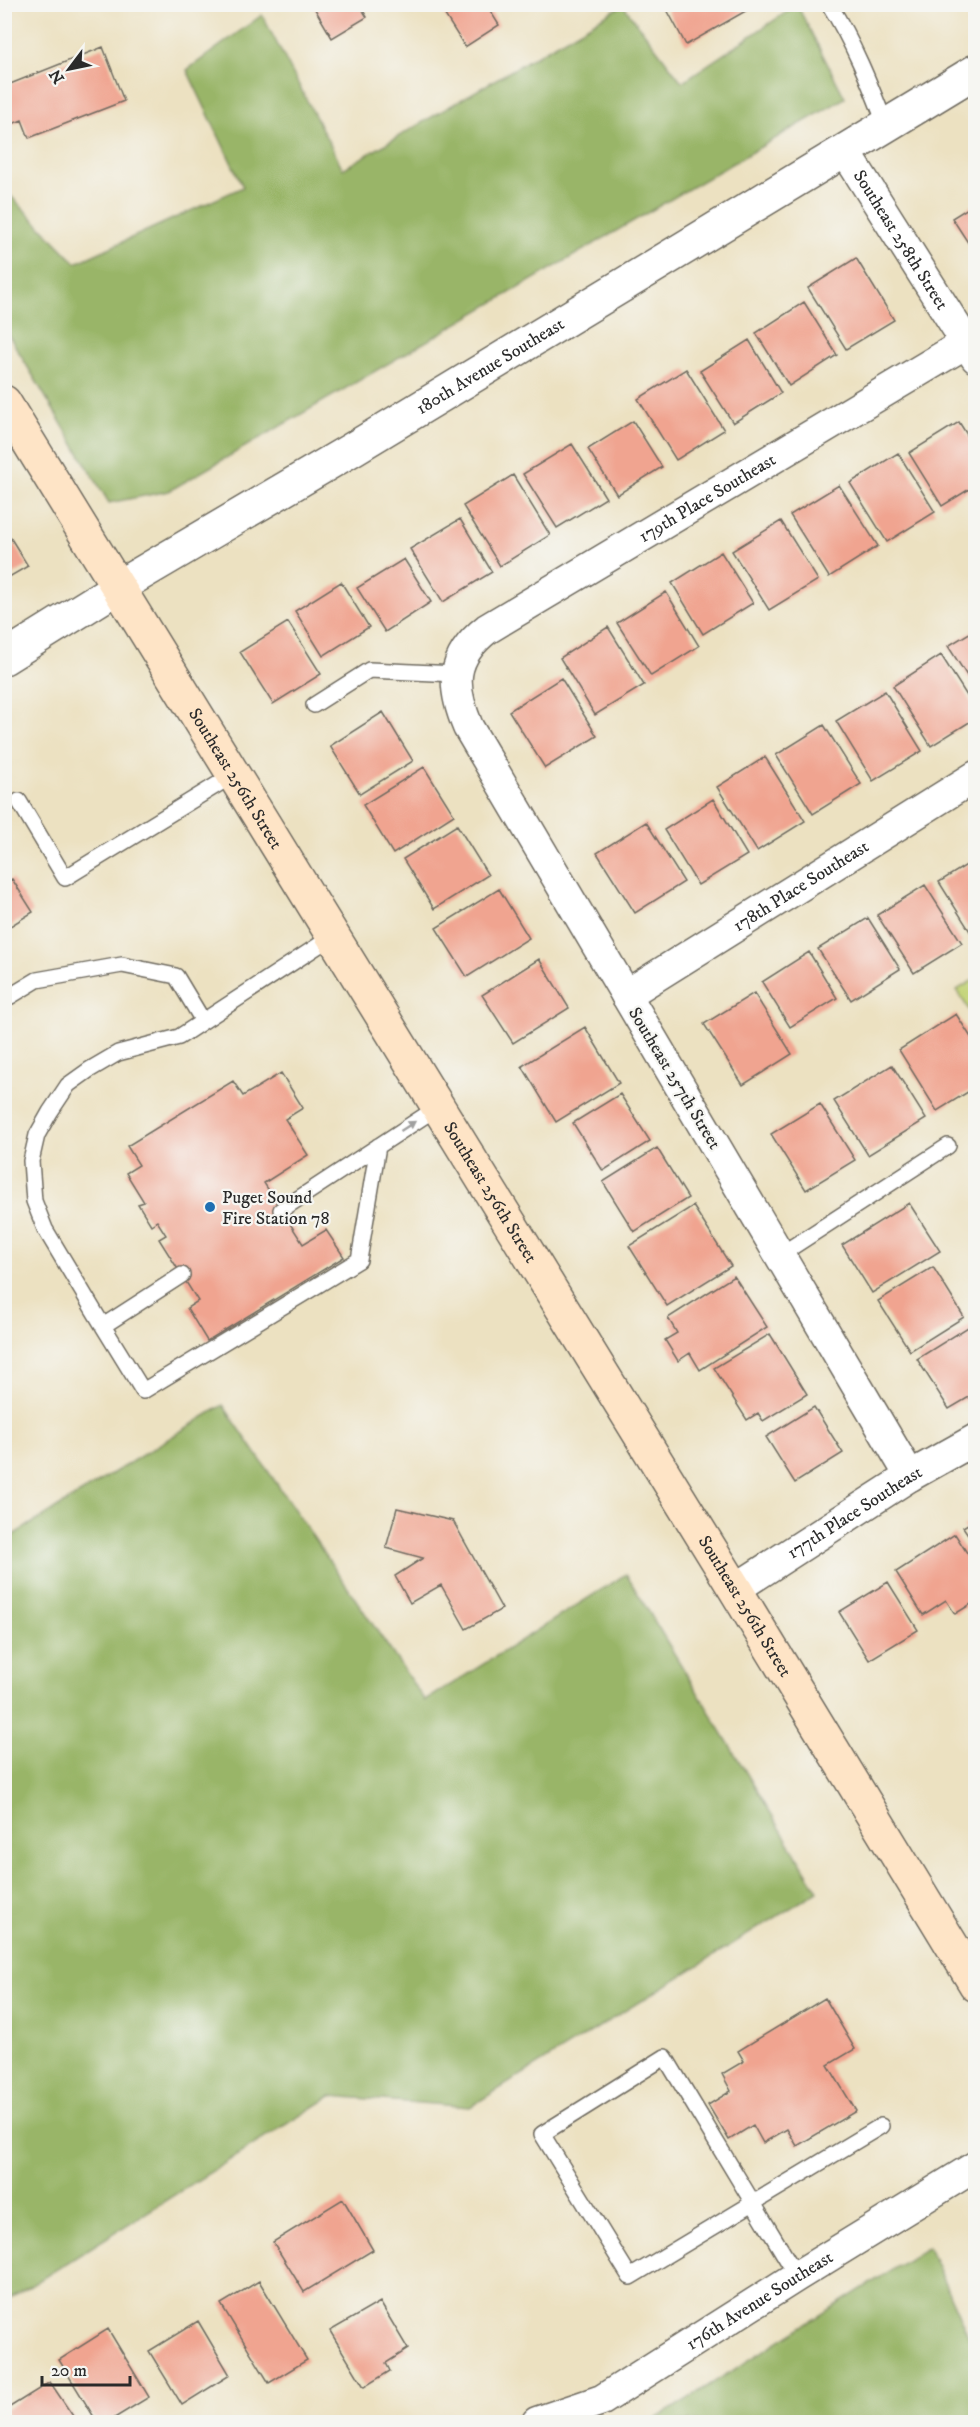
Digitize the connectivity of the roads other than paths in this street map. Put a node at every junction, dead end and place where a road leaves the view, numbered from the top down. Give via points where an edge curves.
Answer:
1 (828, 4) edge
2 (975, 71) edge
3 (886, 126) junction
4 (845, 151) junction
5 (972, 346) edge
6 (4, 402) edge
7 (117, 587) junction
8 (4, 658) edge
9 (456, 675) junction
10 (314, 705) dead end
11 (233, 775) junction
12 (975, 776) edge
13 (19, 801) dead end
14 (333, 936) junction
15 (626, 994) junction
16 (4, 1000) edge
17 (203, 1021) junction
18 (438, 1107) junction
19 (378, 1146) junction
20 (948, 1146) dead end
21 (281, 1210) dead end
22 (780, 1255) junction
23 (182, 1275) dead end
24 (104, 1326) junction
25 (975, 1439) edge
26 (910, 1476) junction
27 (735, 1589) junction
28 (975, 1984) edge
29 (881, 2126) dead end
30 (975, 2166) edge
31 (753, 2203) junction
32 (797, 2276) junction
33 (537, 2422) edge

1 - 3 lane
2 - 3 street, 180th Avenue Southeast
3 - 4 street, 180th Avenue Southeast
4 - 5 street, Southeast 258th Street
4 - 7 street, 180th Avenue Southeast
5 - 9 street, 179th Place Southeast via 488,629 464,652
6 - 7 main road, Southeast 256th Street
7 - 8 street, 180th Avenue Southeast
7 - 11 main road, Southeast 256th Street
9 - 10 lane via 369,670
9 - 15 street, Southeast 257th Street via 457,701 468,727
11 - 13 lane via 65,878
11 - 14 main road, Southeast 256th Street
12 - 15 street, 178th Place Southeast
14 - 17 lane
14 - 18 main road, Southeast 256th Street
15 - 22 street, Southeast 257th Street
16 - 17 lane via 37,980 122,965 176,976
17 - 24 lane via 179,1037 118,1053 89,1070 68,1085 37,1135 32,1161 34,1201 45,1229
19 -> 18 lane
18 - 27 main road, Southeast 256th Street
19 - 21 lane
19 - 24 lane via 359,1260 143,1391
20 - 22 lane
22 - 26 street, Southeast 257th Street
23 - 24 lane
25 - 26 street, 177th Place Southeast
26 - 27 street, 177th Place Southeast
27 - 28 main road, Southeast 256th Street
29 - 31 lane
30 - 32 street, 176th Avenue Southeast
31 - 31 lane via 665,2057 542,2134 630,2277
31 - 32 lane
32 - 33 street, 176th Avenue Southeast via 602,2400

